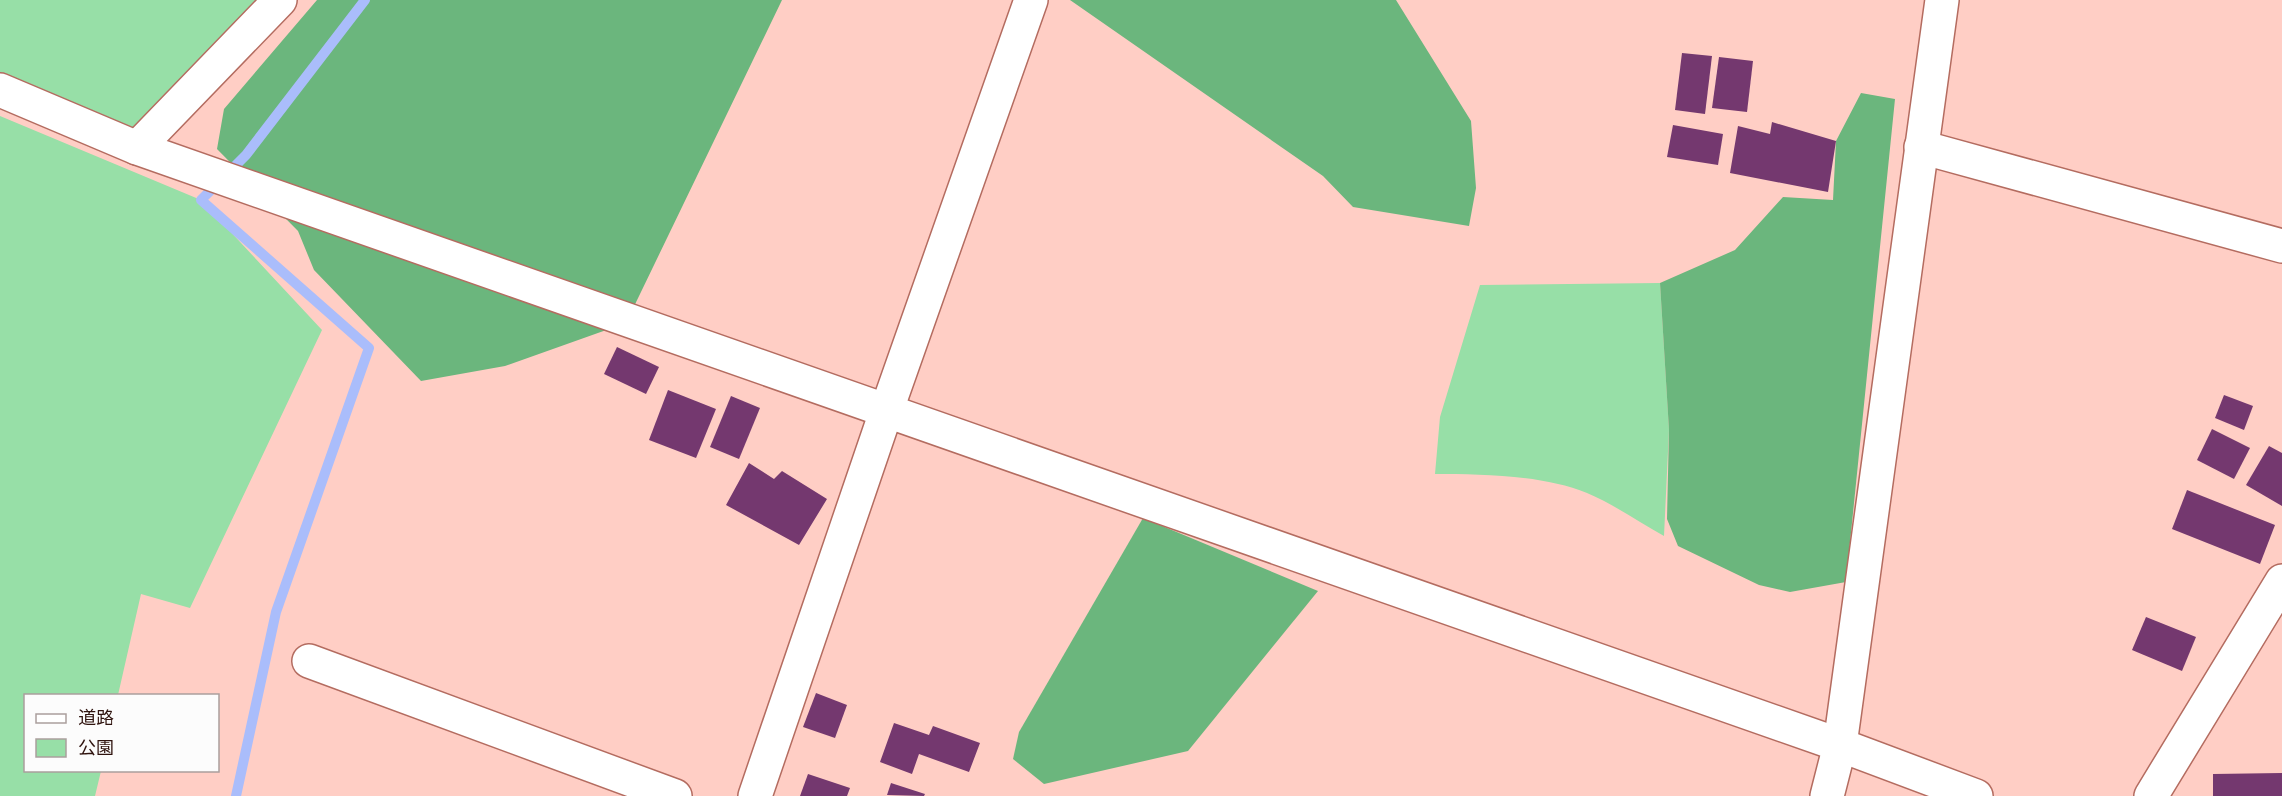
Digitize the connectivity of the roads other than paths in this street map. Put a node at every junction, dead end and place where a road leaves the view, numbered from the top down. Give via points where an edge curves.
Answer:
1 (280, 0) edge
2 (1031, 0) edge
3 (1941, 0) edge
4 (0, 90) edge
5 (1922, 147) junction
6 (137, 148) junction
7 (2282, 246) edge
8 (886, 412) junction
9 (2282, 581) edge
10 (309, 661) dead end
11 (1840, 745) junction
12 (675, 796) edge
13 (755, 796) edge
14 (1827, 796) edge
15 (1976, 796) edge
16 (2151, 796) edge

1 - 6 street
2 - 8 street
3 - 5 street
4 - 6 street
5 - 7 street
5 - 11 street
6 - 8 street
8 - 11 street
8 - 13 street
9 - 16 street
10 - 12 street
11 - 14 street
11 - 15 street

